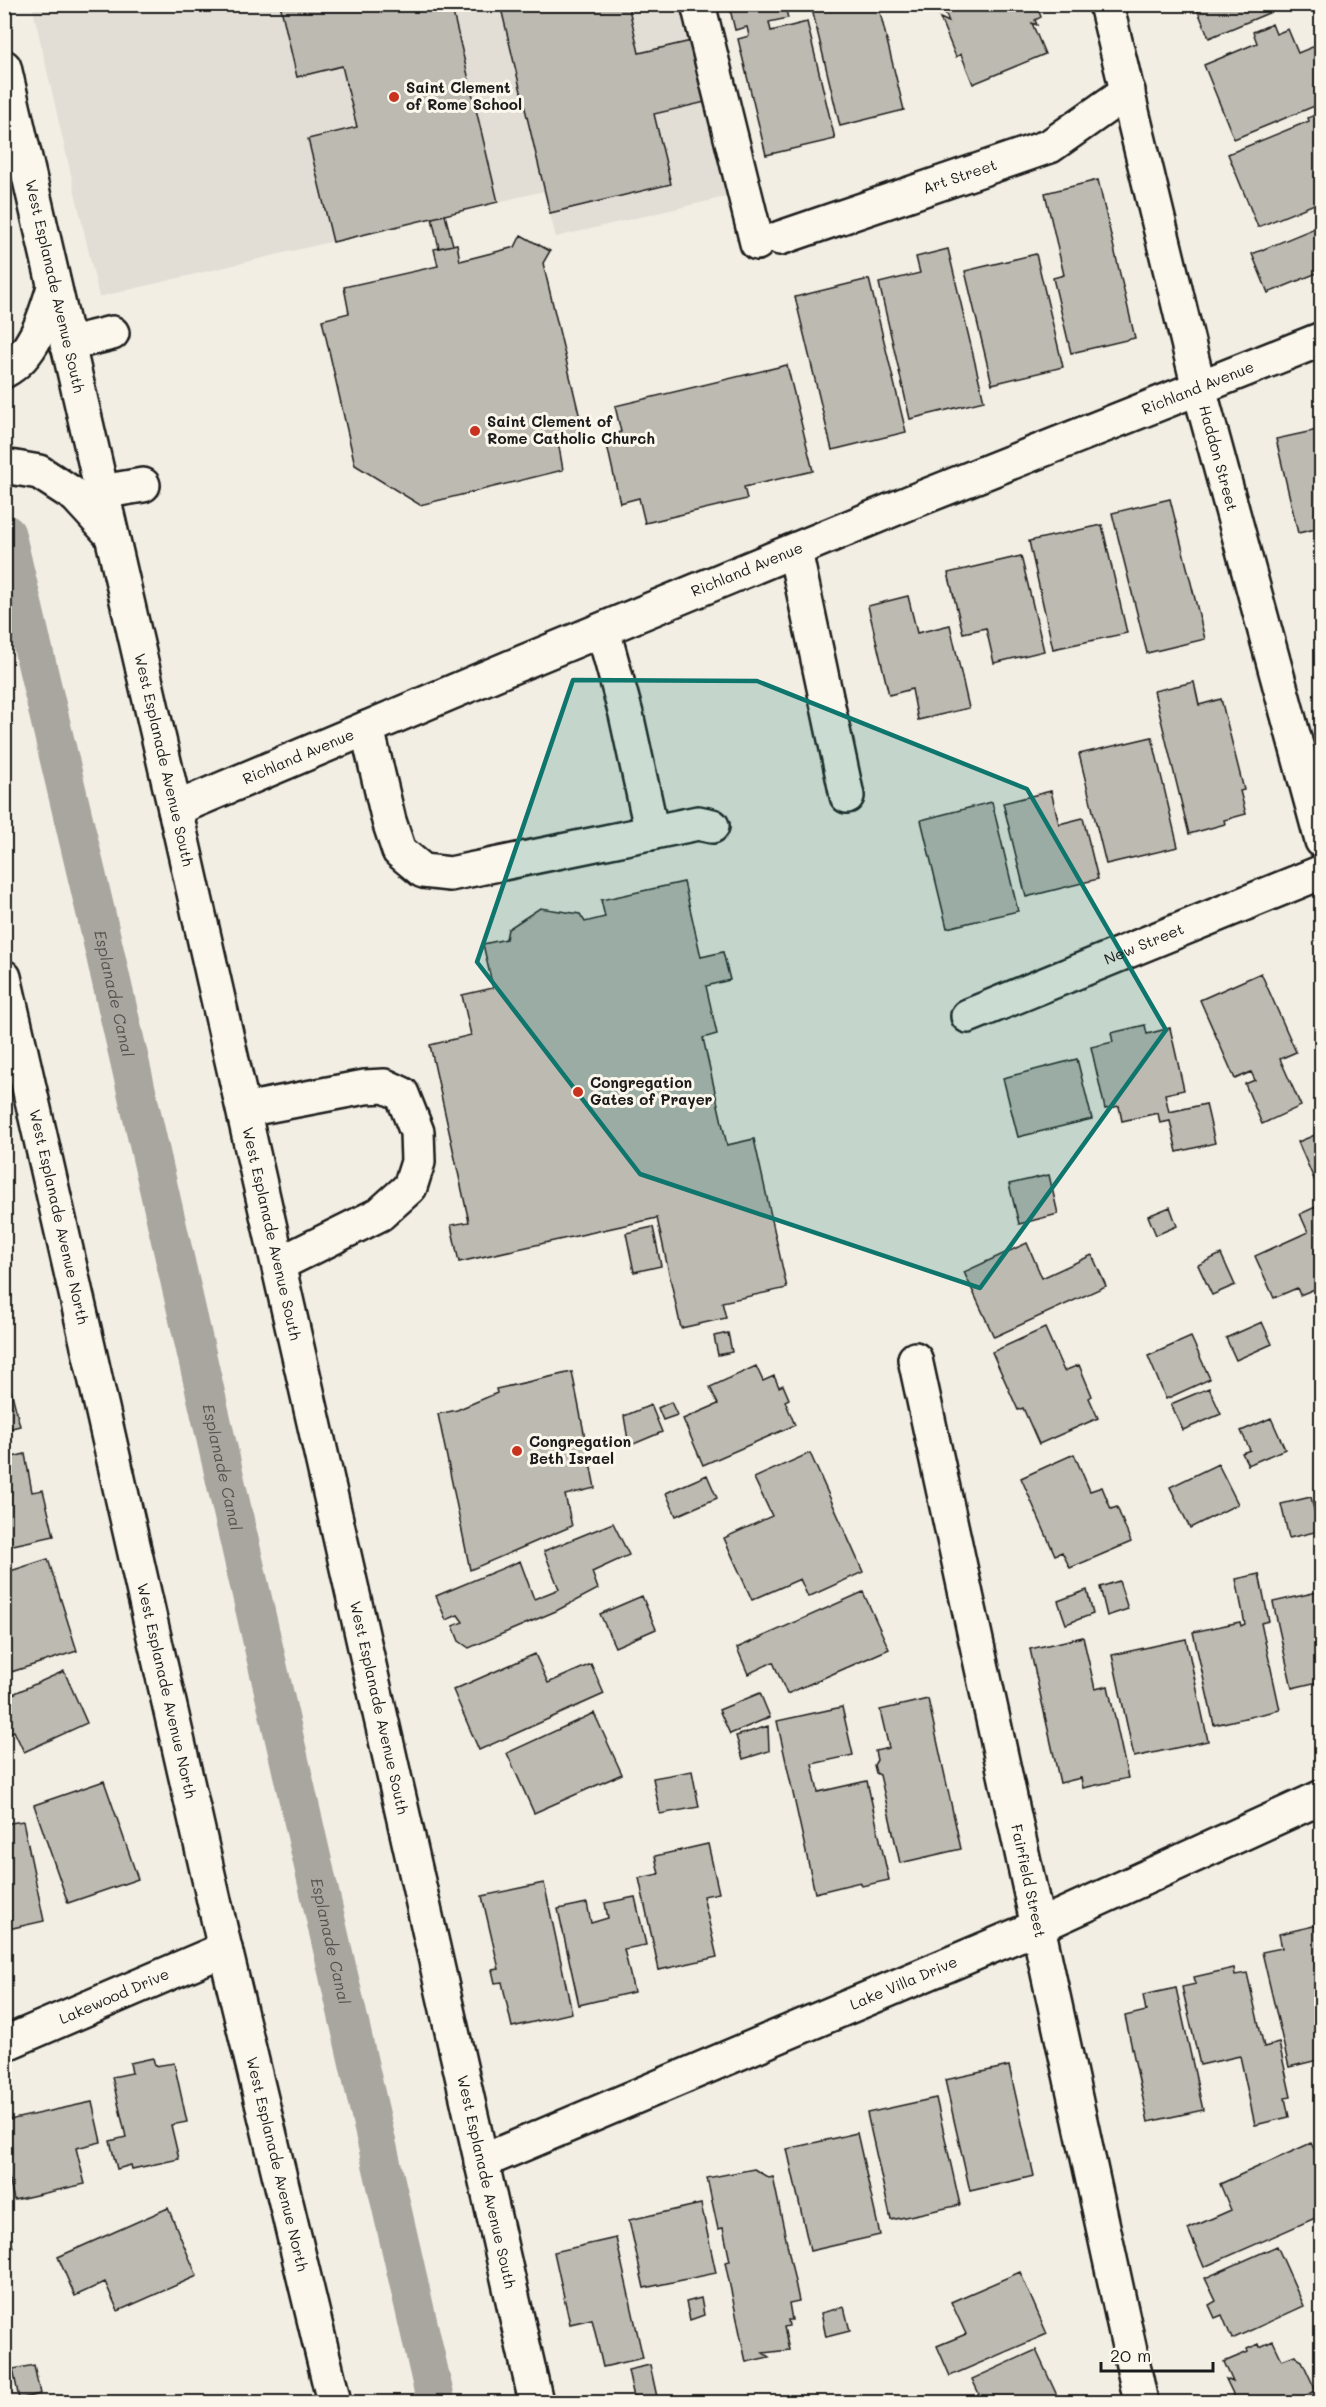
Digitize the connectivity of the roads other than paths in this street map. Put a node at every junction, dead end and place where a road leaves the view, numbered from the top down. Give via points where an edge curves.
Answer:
1 (698, 4) edge
2 (1106, 4) edge
3 (4, 67) edge
4 (1128, 91) junction
5 (54, 286) junction
6 (112, 333) dead end
7 (1322, 339) edge
8 (67, 344) junction
9 (4, 371) edge
10 (1199, 388) junction
11 (4, 465) edge
12 (143, 485) dead end
13 (101, 492) junction
14 (111, 533) junction
15 (795, 551) junction
16 (603, 630) junction
17 (366, 728) junction
18 (847, 796) dead end
19 (176, 810) junction
20 (712, 826) dead end
21 (652, 833) junction
22 (1322, 841) edge
23 (1322, 872) edge
24 (4, 977) edge
25 (968, 1016) dead end
26 (244, 1110) junction
27 (279, 1264) junction
28 (915, 1359) dead end
29 (1322, 1797) edge
30 (1037, 1927) junction
31 (225, 1949) junction
32 (4, 2044) edge
33 (482, 2162) junction
34 (334, 2403) edge
35 (536, 2403) edge
36 (1141, 2403) edge

1 - 4 street, Art Street via 769,241 1050,146
2 - 4 street, Haddon Street
3 - 5 street, West Esplanade Avenue South
4 - 10 street, Haddon Street
5 - 8 street, West Esplanade Avenue South
5 - 9 street via 42,327 15,365
6 - 8 street
7 - 10 street, Richland Avenue
8 - 13 street, West Esplanade Avenue South
10 - 15 street, Richland Avenue
10 - 22 street, Haddon Street
11 - 14 street via 39,472 76,496
12 - 13 street
13 - 14 street, West Esplanade Avenue South
14 - 19 street, West Esplanade Avenue South
15 - 16 street, Richland Avenue
15 - 18 street
16 - 17 street, Richland Avenue
16 - 21 street
17 - 19 street, Richland Avenue
17 - 21 street via 399,851 423,871 450,874
19 - 26 street, West Esplanade Avenue South
20 - 21 street via 698,823
23 - 25 street, New Street
24 - 31 street, West Esplanade Avenue North
26 - 27 street, West Esplanade Avenue South
26 - 27 street via 385,1086 402,1094 417,1132 418,1162 410,1187 380,1214
27 - 33 street, West Esplanade Avenue South
28 - 30 street, Fairfield Street
29 - 30 street, Lake Villa Drive
30 - 33 street, Lake Villa Drive
30 - 36 street, Fairfield Street
31 - 32 street, Lakewood Drive
31 - 34 street, West Esplanade Avenue North
33 - 35 street, West Esplanade Avenue South

